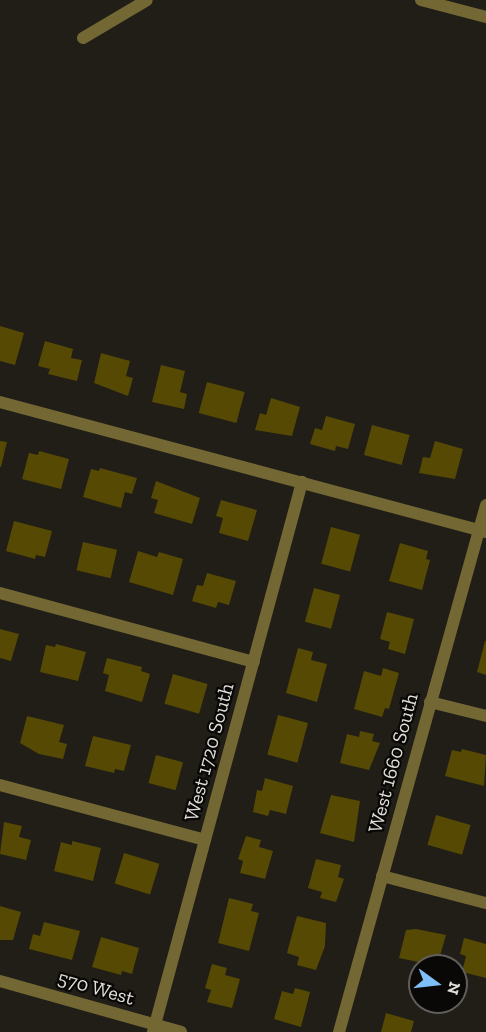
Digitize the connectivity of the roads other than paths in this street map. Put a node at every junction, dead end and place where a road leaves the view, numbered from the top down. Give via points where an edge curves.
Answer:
1 (147, 0) edge
2 (421, 0) edge
3 (486, 17) edge
4 (83, 38) dead end
5 (0, 402) edge
6 (302, 482) junction
7 (486, 505) edge
8 (482, 531) edge
9 (0, 593) edge
10 (254, 662) junction
11 (430, 702) junction
12 (486, 716) edge
13 (0, 785) edge
14 (206, 840) junction
15 (382, 876) junction
16 (486, 903) edge
17 (0, 981) edge
18 (154, 1029) edge
19 (181, 1032) edge
20 (339, 1032) edge

1 - 4 street
2 - 3 street
5 - 6 street
6 - 8 street
6 - 10 street, West 1720 South
7 - 8 street, West 1660 South
8 - 11 street, West 1660 South
9 - 10 street
10 - 14 street, West 1720 South
11 - 12 street
11 - 15 street, West 1660 South
13 - 14 street
14 - 18 street, West 1720 South
15 - 16 street
15 - 20 street, West 1660 South
17 - 18 street, 570 West
18 - 19 street, 570 West

